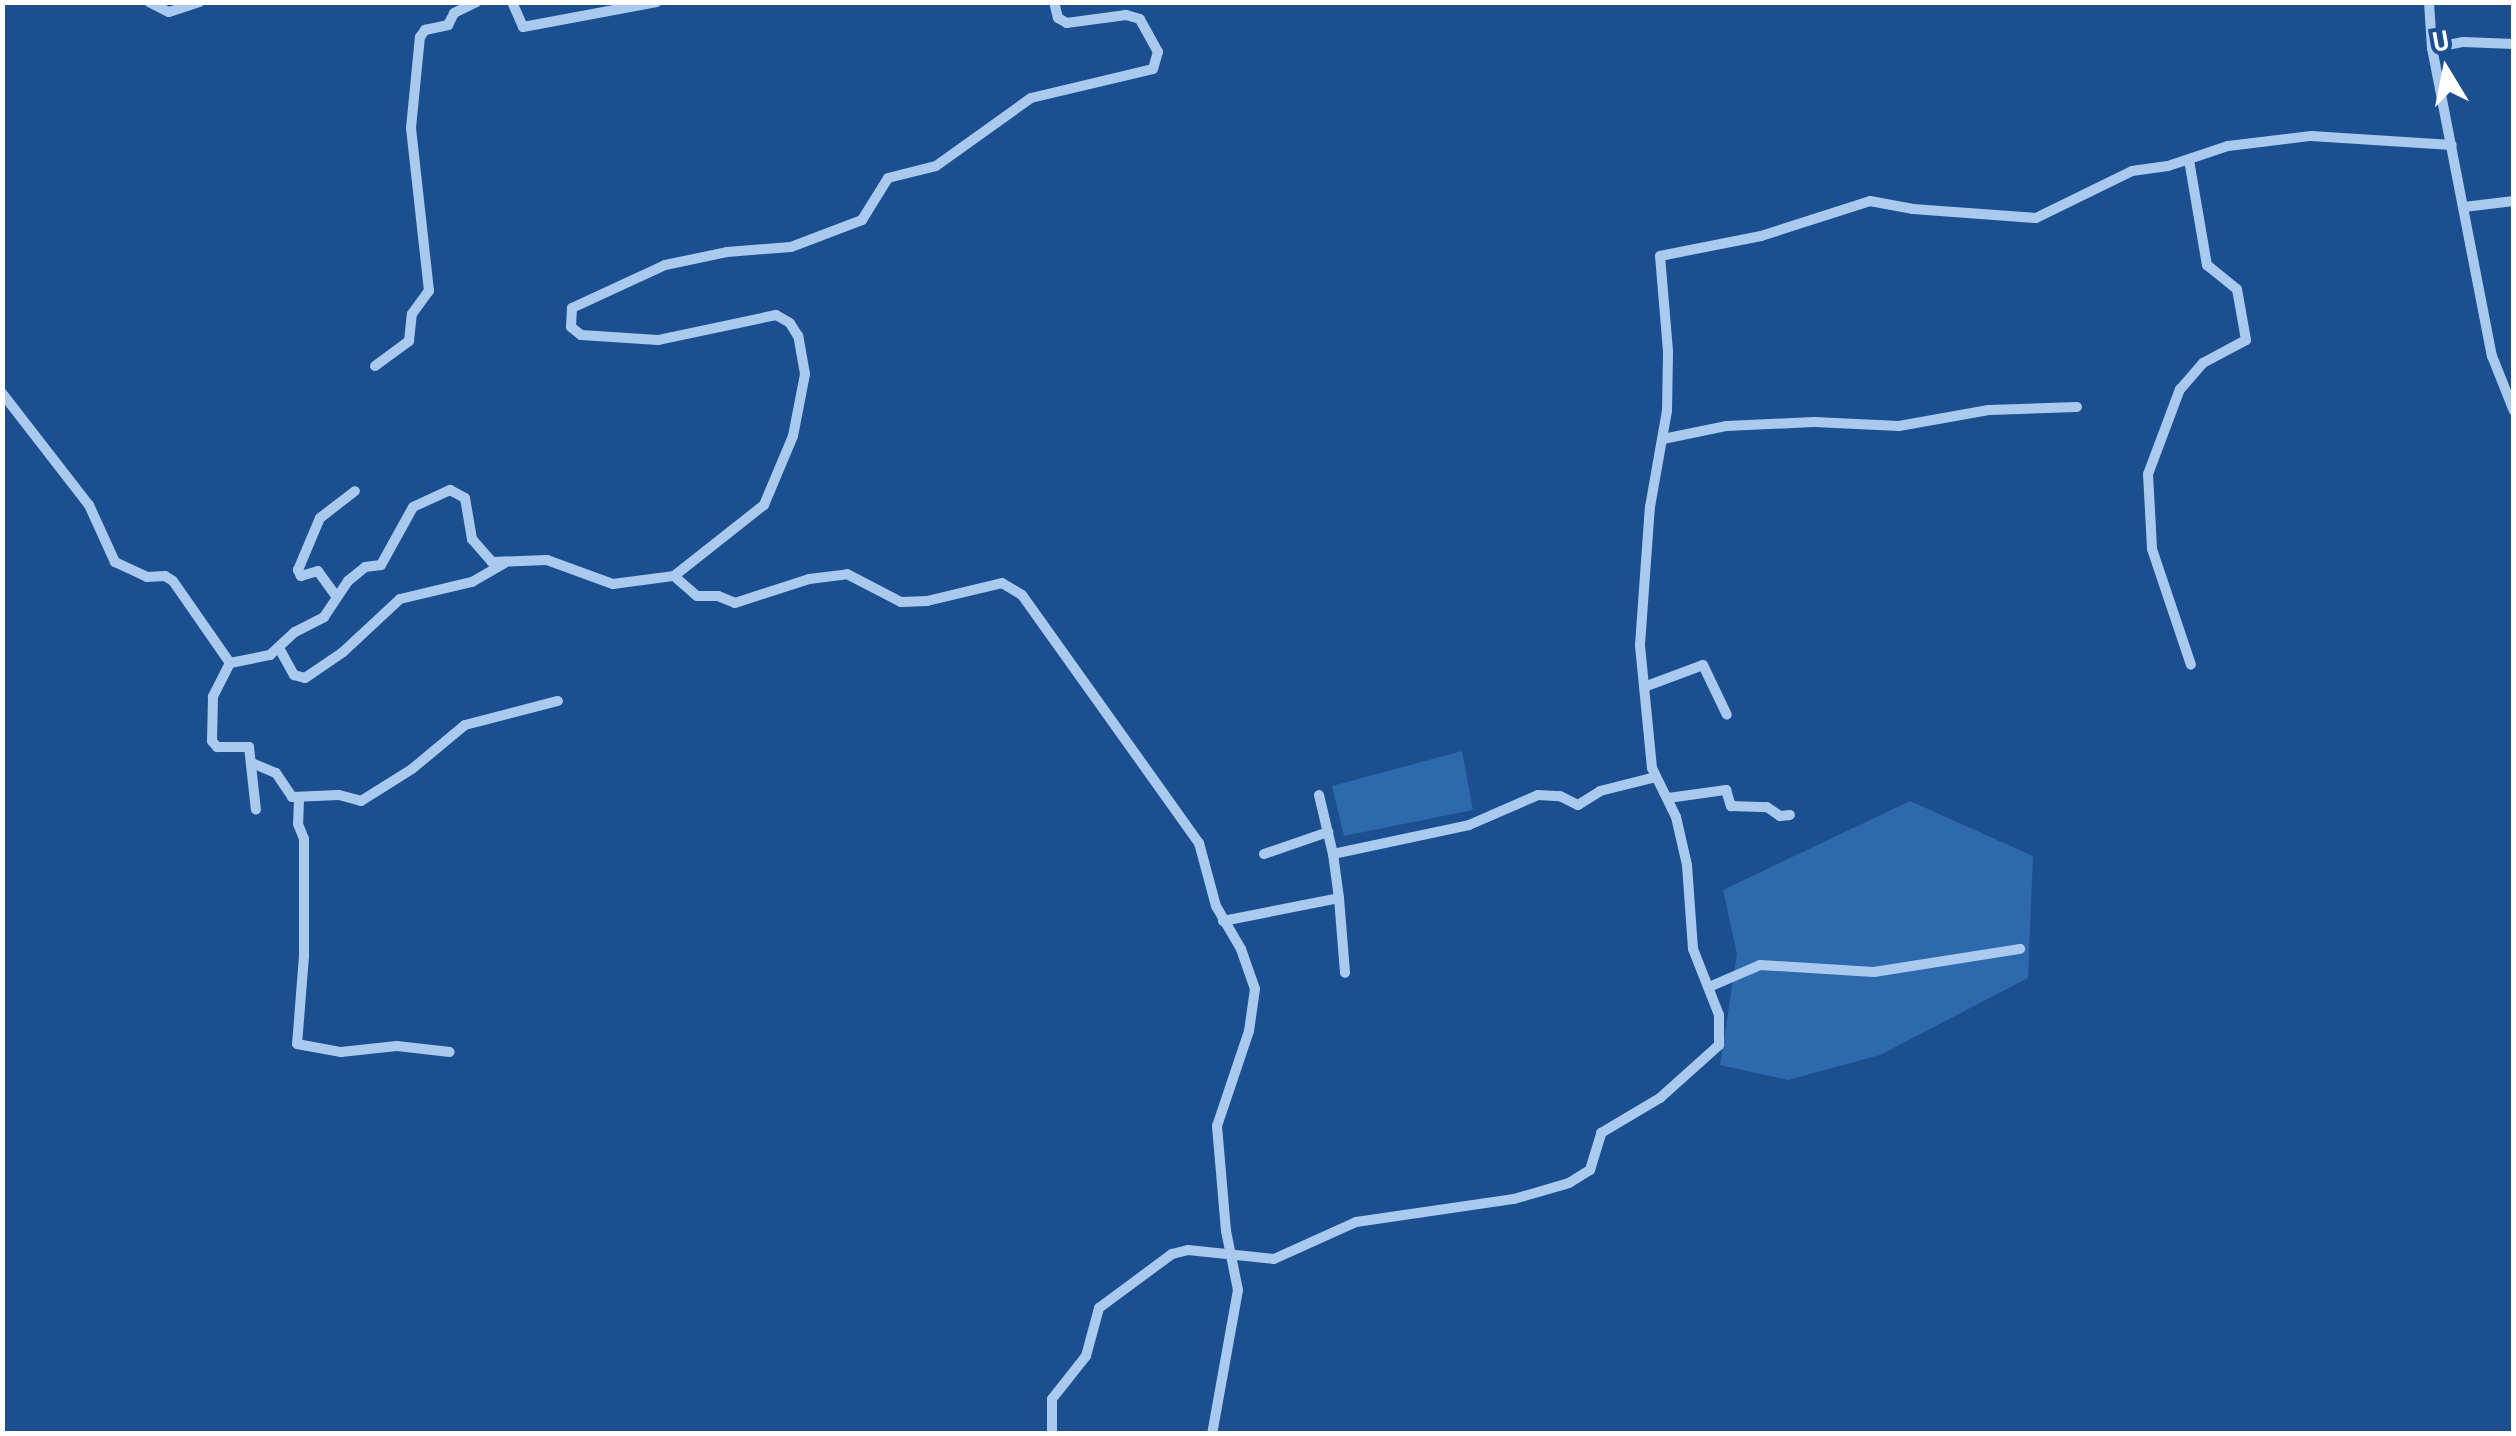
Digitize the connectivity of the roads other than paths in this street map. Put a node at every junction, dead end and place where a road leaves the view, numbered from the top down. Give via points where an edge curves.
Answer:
1 (149, 2) edge
2 (199, 2) edge
3 (477, 2) edge
4 (512, 2) edge
5 (657, 2) edge
6 (1054, 2) edge
7 (2429, 2) edge
8 (2514, 44) edge
9 (2432, 48) junction
10 (2452, 145) junction
11 (2189, 160) junction
12 (2514, 201) edge
13 (2464, 208) junction
14 (374, 366) dead end
15 (2, 393) edge
16 (2077, 406) dead end
17 (2514, 410) edge
18 (1664, 439) junction
19 (355, 491) dead end
20 (512, 558) junction
21 (674, 576) junction
22 (336, 596) junction
23 (278, 648) junction
24 (230, 663) junction
25 (2191, 665) dead end
26 (1644, 686) junction
27 (558, 701) dead end
28 (1727, 715) dead end
29 (252, 763) junction
30 (1656, 777) junction
31 (1318, 795) dead end
32 (299, 798) junction
33 (1668, 798) junction
34 (256, 810) dead end
35 (1790, 816) dead end
36 (1328, 832) junction
37 (1264, 854) dead end
38 (1332, 854) junction
39 (1339, 898) junction
40 (1223, 921) junction
41 (2020, 949) dead end
42 (1344, 973) dead end
43 (1709, 987) junction
44 (450, 1052) dead end
45 (1233, 1256) junction
46 (1052, 1434) edge
47 (1212, 1434) edge

1 - 2 street via 169,12
3 - 14 street via 420,37 412,128 429,291 412,314 409,341
4 - 5 street via 523,27
6 - 21 street via 1064,23 1126,15 1143,21 1158,52 1154,69 1031,98 936,166 890,176 862,220 791,247 665,264 572,308 570,327 581,335 658,340 776,315 798,336 806,367 793,436 764,505
7 - 9 street
8 - 9 street
9 - 10 street
10 - 11 street via 2292,137 2228,146
10 - 13 street
11 - 18 street via 2132,170 2036,218 1870,201 1761,236 1660,256 1668,350
11 - 25 street via 2207,264 2237,289 2246,336 2243,344 2203,362 2180,389 2148,474 2152,549
12 - 13 street
13 - 17 street via 2492,356
15 - 24 street via 89,505 115,562 147,577 169,578
16 - 18 street via 1988,410 1899,426 1722,426
18 - 26 street via 1645,559
19 - 22 street via 320,518 298,567 301,576 318,572
20 - 21 street via 547,560 613,584
20 - 22 street via 486,559 472,539 464,498 443,491 413,507 378,568 365,567
20 - 23 street via 472,582 400,599 305,678 294,675
21 - 40 street via 697,596 735,603 847,574 901,602 1002,582 1011,586 1186,821 1204,852
22 - 23 street via 324,617
23 - 24 street via 252,662
24 - 29 street via 213,697 212,742 246,744
26 - 28 street via 1703,665
26 - 30 street
27 - 32 street via 465,725 362,801
29 - 32 street via 276,773
29 - 34 street
30 - 33 street
30 - 38 street via 1600,790 1582,805 1538,795 1474,824
31 - 36 street
32 - 44 street via 304,956 297,1044 342,1052 397,1046
33 - 35 street via 1726,790 1731,806
33 - 43 street via 1687,865 1693,948
36 - 37 street
36 - 38 street
38 - 39 street
39 - 40 street
39 - 42 street
40 - 45 street via 1244,956 1256,996 1216,1126
41 - 43 street via 1874,972 1760,965
43 - 45 street via 1719,1015 1718,1046 1660,1098 1601,1132 1595,1162 1581,1177 1514,1199 1356,1222 1274,1258
45 - 46 street via 1180,1250 1100,1308 1086,1356 1052,1399
45 - 47 street via 1238,1290

